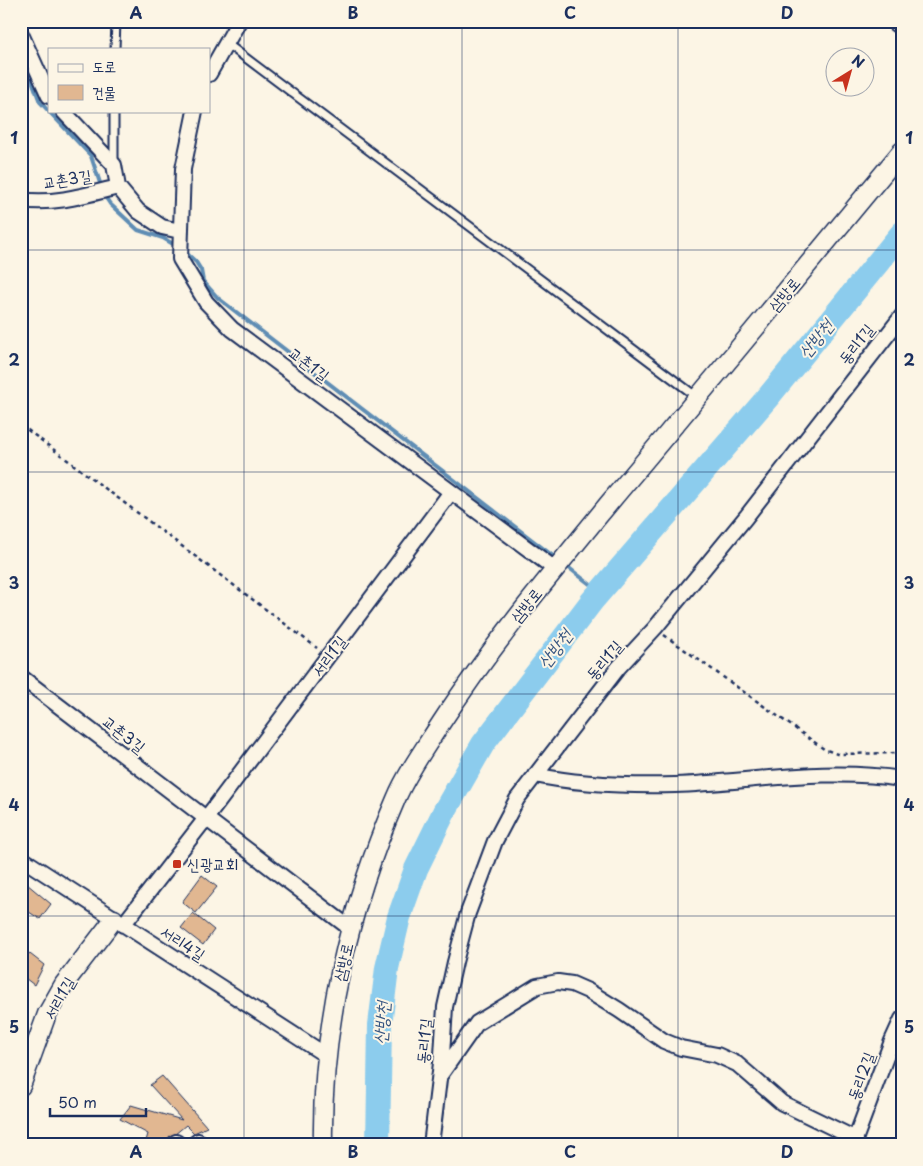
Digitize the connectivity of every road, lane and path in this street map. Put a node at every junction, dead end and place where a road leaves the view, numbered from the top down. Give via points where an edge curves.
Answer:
1 (116, 21) edge
2 (239, 21) edge
3 (886, 21) edge
4 (902, 33) edge
5 (21, 34) edge
6 (225, 43) junction
7 (115, 48) edge
8 (25, 52) edge
9 (210, 72) edge
10 (48, 94) edge
11 (64, 112) edge
12 (114, 112) edge
13 (196, 112) edge
14 (902, 151) edge
15 (114, 165) junction
16 (114, 188) junction
17 (21, 200) edge
18 (180, 235) junction
19 (902, 316) edge
20 (698, 397) junction
21 (21, 426) edge
22 (451, 492) junction
23 (559, 564) junction
24 (655, 628) junction
25 (328, 657) junction
26 (21, 677) edge
27 (902, 753) edge
28 (534, 775) junction
29 (902, 779) edge
30 (206, 819) junction
31 (21, 858) edge
32 (119, 922) junction
33 (351, 929) junction
34 (902, 1019) edge
35 (327, 1056) junction
36 (25, 1062) edge
37 (438, 1078) junction
38 (21, 1086) edge
39 (855, 1142) edge
40 (323, 1145) edge
41 (431, 1145) edge

1 - 7 lane
2 - 6 street
3 - 4 lane
5 - 8 street
6 - 9 street
6 - 20 lane
8 - 10 street
11 - 15 street
12 - 15 lane
13 - 18 street, 교촌1길 via 183,169
14 - 20 street, 삼방로
15 - 16 street
16 - 17 street, 교촌3길 via 54,201
16 - 18 street via 138,211
18 - 22 street, 교촌1길 via 180,258 206,302 232,330
19 - 24 street, 동리1길
20 - 23 street, 삼방로
21 - 25 path
22 - 23 street, 교촌1길
22 - 25 street, 서리1길
23 - 33 street, 삼방로 via 502,634 457,699 397,797 373,856
24 - 27 path via 824,749 836,754
24 - 28 street, 동리1길 via 618,668
25 - 30 street, 서리1길
26 - 30 street, 교촌3길
28 - 29 street via 562,781 674,785 796,775 868,774
28 - 37 street, 동리1길 via 495,841 468,913 445,1007
30 - 32 street, 서리1길
30 - 33 street
31 - 32 street, 서리4길
32 - 35 street, 서리4길
32 - 36 street, 서리1길 via 64,984
33 - 35 street, 삼방로 via 335,997
34 - 39 street, 동리2길
35 - 40 street, 삼방로
36 - 38 street, 서리1길
37 - 39 street, 동리1길 via 477,1023 537,986 558,982 588,991 664,1041 737,1064 782,1102
37 - 41 street, 동리1길

